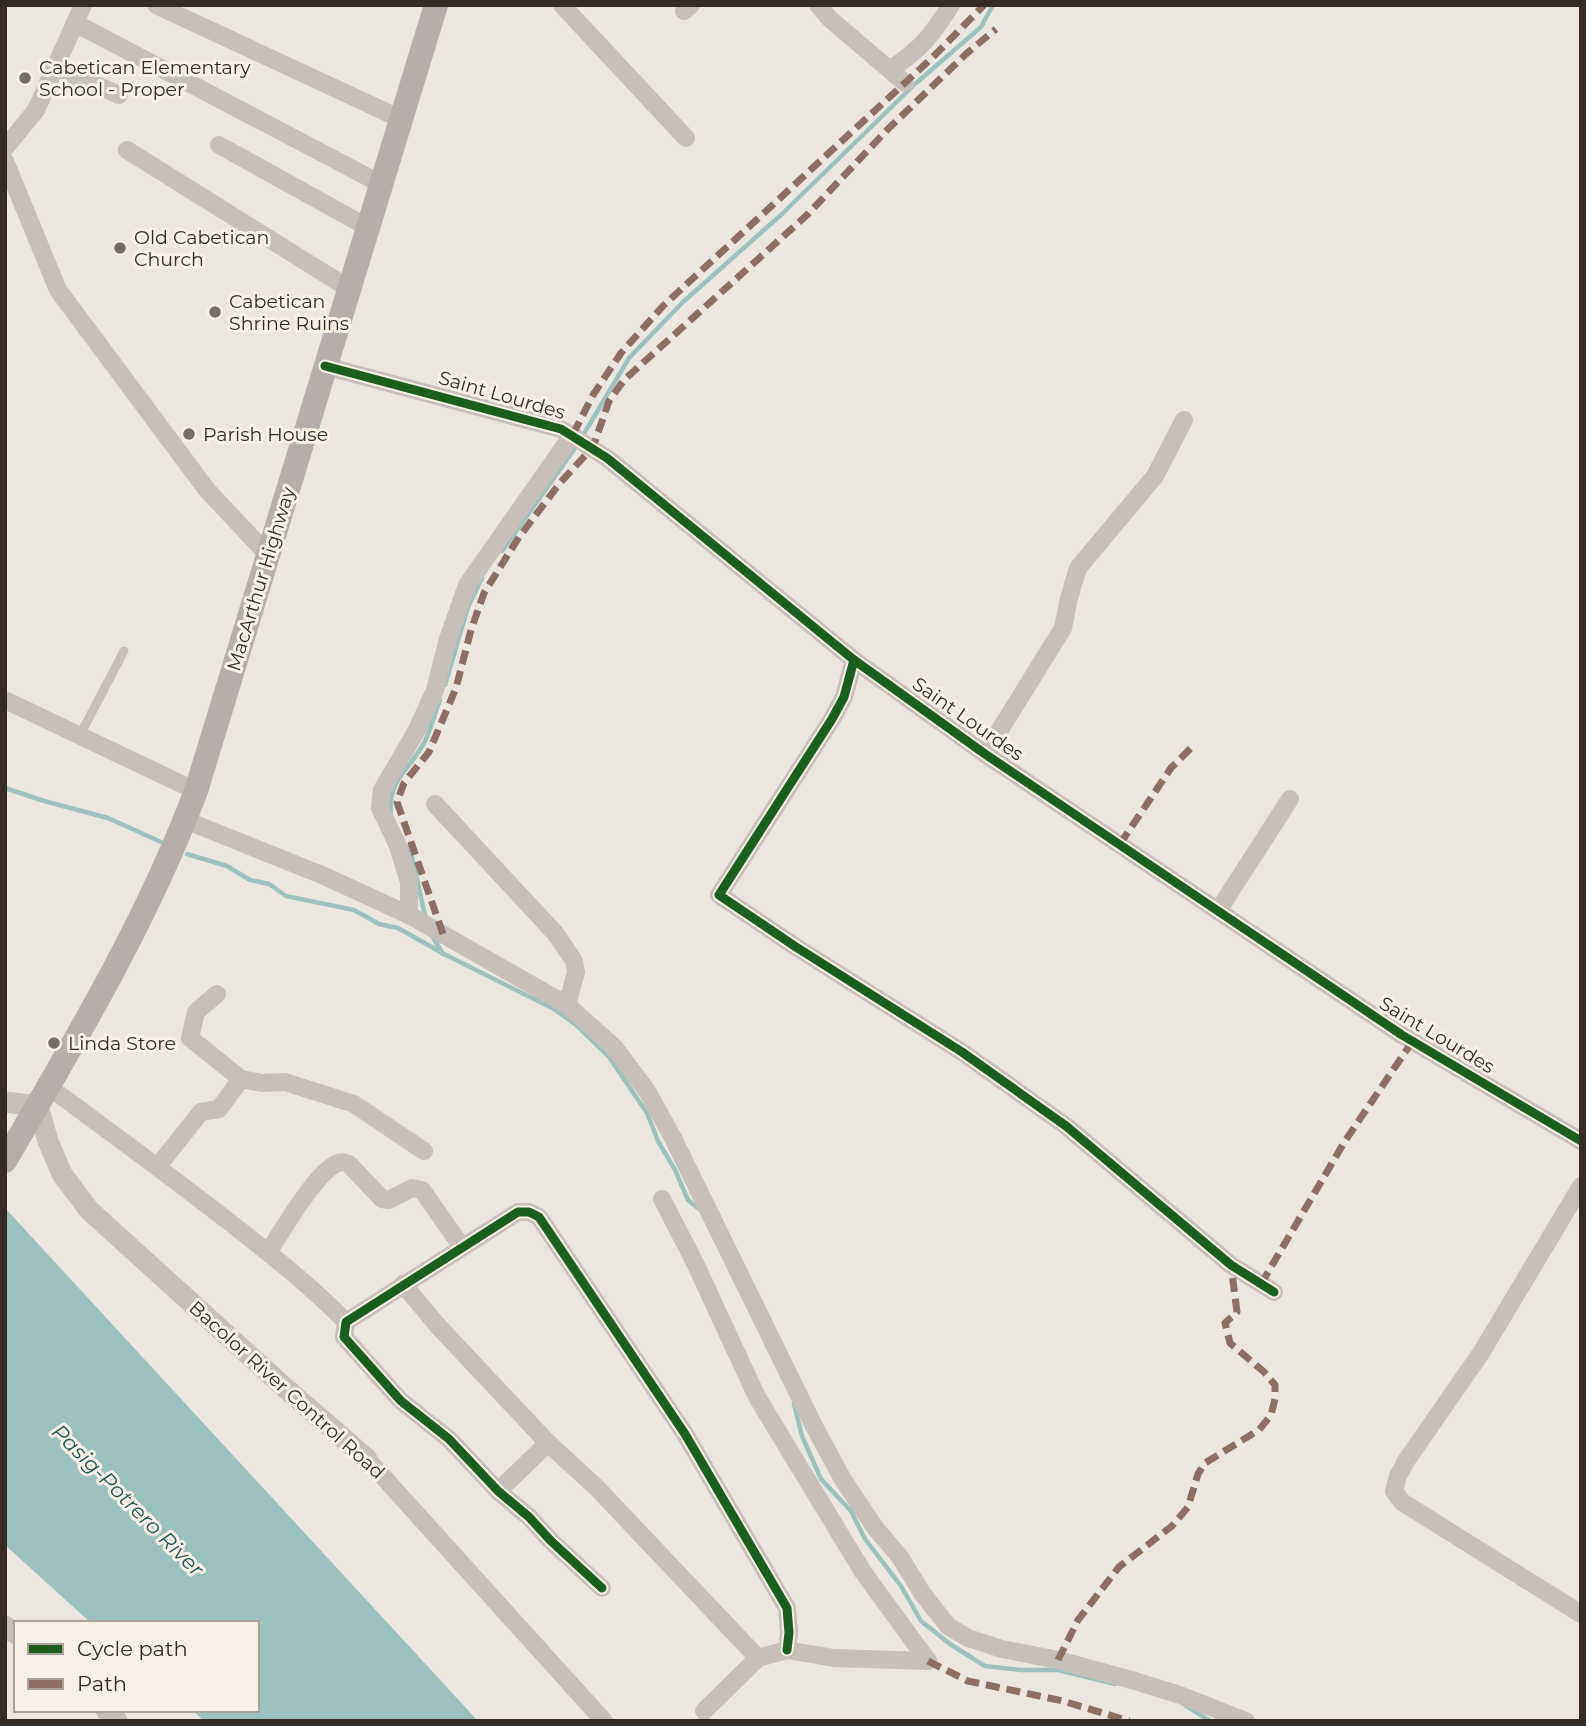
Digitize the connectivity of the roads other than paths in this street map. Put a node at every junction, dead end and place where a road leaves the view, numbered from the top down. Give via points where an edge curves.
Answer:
1 (83, 5) edge
2 (156, 5) edge
3 (436, 5) edge
4 (562, 5) edge
5 (818, 5) edge
6 (951, 5) edge
7 (75, 23) junction
8 (55, 67) junction
9 (891, 69) junction
10 (905, 83) dead end
11 (119, 95) dead end
12 (401, 119) junction
13 (686, 138) dead end
14 (219, 145) dead end
15 (5, 148) edge
16 (127, 150) dead end
17 (5, 161) edge
18 (381, 184) junction
19 (367, 227) junction
20 (348, 288) junction
21 (326, 366) junction
22 (1184, 420) dead end
23 (579, 438) junction
24 (268, 555) junction
25 (124, 651) dead end
26 (854, 660) junction
27 (5, 700) edge
28 (80, 735) junction
29 (985, 754) junction
30 (196, 791) junction
31 (1290, 799) dead end
32 (435, 804) dead end
33 (185, 820) junction
34 (1218, 911) junction
35 (414, 918) junction
36 (217, 994) dead end
37 (567, 1005) junction
38 (241, 1079) junction
39 (43, 1096) junction
40 (5, 1102) edge
41 (1581, 1141) edge
42 (424, 1151) dead end
43 (5, 1161) edge
44 (158, 1166) junction
45 (1581, 1186) edge
46 (662, 1199) dead end
47 (462, 1247) junction
48 (268, 1252) junction
49 (403, 1284) junction
50 (1274, 1292) dead end
51 (346, 1322) junction
52 (548, 1443) junction
53 (368, 1459) joint
54 (498, 1491) junction
55 (602, 1588) dead end
56 (1581, 1614) edge
57 (787, 1650) junction
58 (758, 1658) junction
59 (704, 1712) dead end
60 (604, 1721) edge
61 (1246, 1721) edge

1 - 7 street
2 - 12 street
3 - 12 main road, MacArthur Highway
4 - 13 street
5 - 9 street
6 - 9 street via 915,53
7 - 8 street
7 - 18 street
8 - 11 street
8 - 15 street via 31,117
9 - 10 street
12 - 18 main road, MacArthur Highway
14 - 19 street
16 - 20 street
17 - 24 street via 58,290 206,490
18 - 19 main road, MacArthur Highway
19 - 20 main road, MacArthur Highway
20 - 21 main road, MacArthur Highway
21 - 23 street, Saint Lourdes via 529,419
21 - 24 main road, MacArthur Highway
22 - 29 street via 1155,476 1079,568 1063,628
23 - 26 street, Saint Lourdes
23 - 35 street via 467,585 435,690 382,790 380,808 398,846
24 - 30 main road, MacArthur Highway
25 - 28 lane
26 - 29 street, Saint Lourdes
26 - 50 street via 832,719 719,895 962,1052 1066,1126 1231,1265
27 - 28 street
28 - 30 street
29 - 34 street, Saint Lourdes
30 - 33 main road, MacArthur Highway
31 - 34 street
32 - 37 street via 555,933 574,961 576,972
33 - 35 street
33 - 39 main road, MacArthur Highway via 141,919
34 - 41 street, Saint Lourdes via 1402,1035
35 - 37 street
36 - 38 street via 196,1012 190,1038
37 - 61 street via 614,1047 647,1091 842,1478 948,1626 979,1642 1135,1681
38 - 42 street via 285,1082 354,1104
38 - 44 street via 219,1109 201,1112
39 - 40 street
39 - 43 main road, MacArthur Highway
39 - 44 street
39 - 53 street, Bacolor River Control Road via 48,1141 62,1174 89,1210
44 - 48 street
45 - 56 street via 1481,1353 1406,1461 1394,1491 1402,1502
46 - 57 street via 757,1397 863,1572 928,1661 834,1658
47 - 48 street via 422,1190 412,1188 396,1198 382,1199 342,1162 312,1186
47 - 49 street
47 - 57 street via 518,1212 539,1217 685,1434 762,1563 787,1608
48 - 51 street
49 - 51 street
49 - 52 street
51 - 54 street via 344,1337 349,1345 401,1401 449,1439
52 - 54 street
52 - 58 street via 597,1488
53 - 60 street, Bacolor River Control Road
54 - 55 street
57 - 58 street
58 - 59 street

